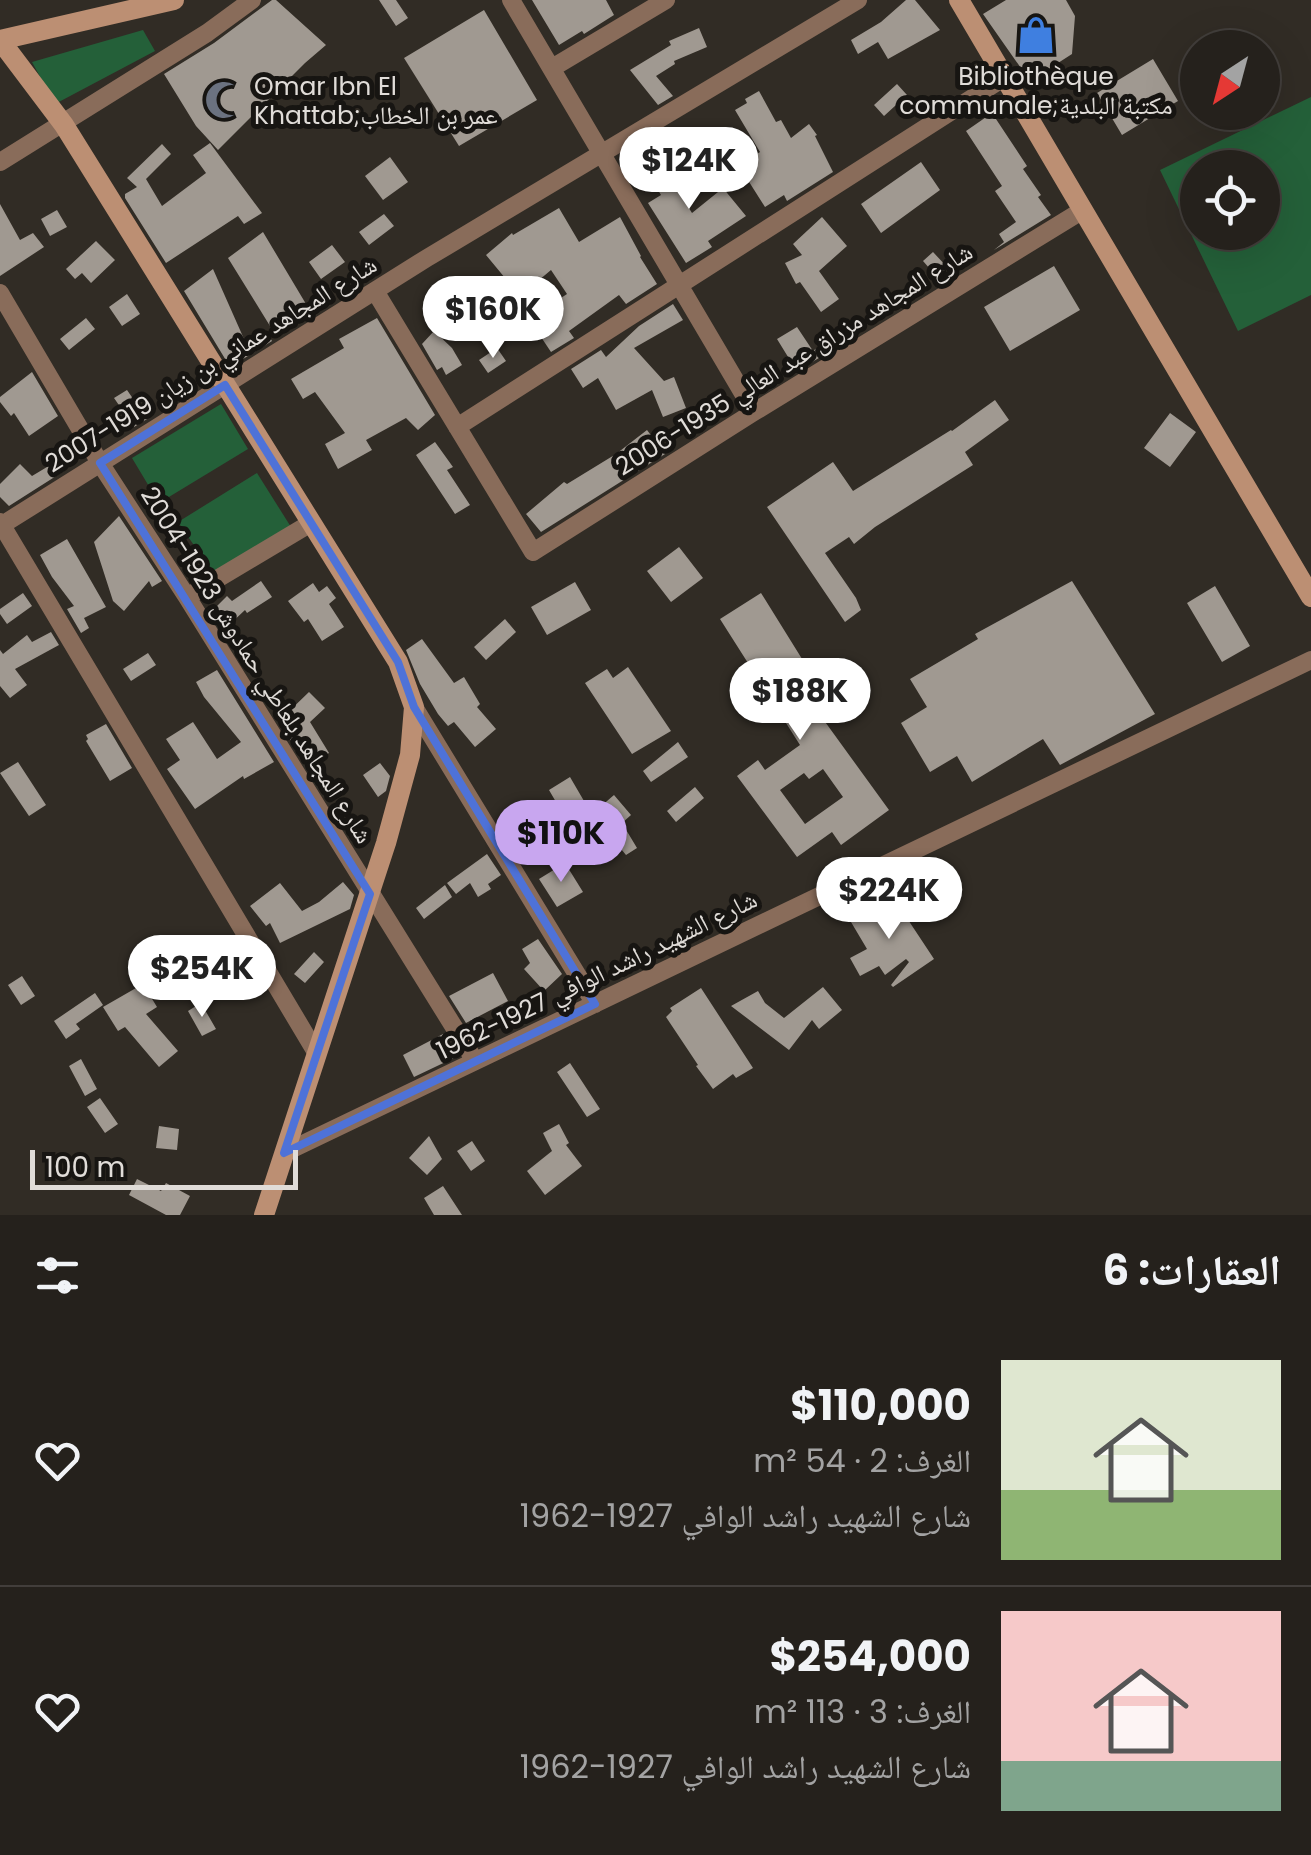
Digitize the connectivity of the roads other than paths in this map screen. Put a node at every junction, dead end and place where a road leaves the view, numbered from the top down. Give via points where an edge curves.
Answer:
1 (174, 0) edge
2 (252, 0) edge
3 (511, 0) edge
4 (666, 0) edge
5 (858, 0) edge
6 (959, 0) edge
7 (152, 3) edge
8 (0, 40) edge
9 (552, 68) junction
10 (1004, 77) junction
11 (63, 123) junction
12 (602, 153) junction
13 (0, 162) edge
14 (1082, 210) junction
15 (679, 286) junction
16 (374, 291) junction
17 (0, 292) edge
18 (226, 384) junction
19 (754, 412) junction
20 (457, 428) junction
21 (100, 463) junction
22 (311, 522) junction
23 (1, 523) edge
24 (187, 597) junction
25 (1311, 597) edge
26 (1311, 660) edge
27 (414, 707) junction
28 (370, 894) junction
29 (595, 1004) junction
30 (317, 1054) junction
31 (475, 1061) junction
32 (284, 1154) junction
33 (264, 1215) edge

1 - 7 main road
2 - 11 street
3 - 9 street
4 - 9 street
5 - 12 street, شارع المجاهد عماني بن زيان 1919-2007
6 - 10 main road
7 - 8 main road
8 - 11 main road
9 - 12 street
10 - 14 main road
10 - 15 street
11 - 13 street
11 - 18 main road
12 - 15 street
12 - 16 street, شارع المجاهد عماني بن زيان 1919-2007
14 - 19 street, شارع المجاهد مزراق عبد العالي 1935-2006
14 - 25 main road
15 - 19 street
15 - 20 street
16 - 18 street, شارع المجاهد عماني بن زيان 1919-2007
16 - 20 street
17 - 21 street, شارع المجاهد بلعاطي حمادوش 1923-2004
18 - 21 street, شارع المجاهد عماني بن زيان 1919-2007
18 - 22 main road
19 - 20 street, شارع المجاهد مزراق عبد العالي 1935-2006 via 533,552
21 - 23 street, شارع المجاهد عماني بن زيان 1919-2007
21 - 24 street, شارع المجاهد بلعاطي حمادوش 1923-2004
22 - 24 street
22 - 27 main road via 398,662
23 - 30 street
24 - 28 street, شارع المجاهد بلعاطي حمادوش 1923-2004
26 - 29 street, شارع الشهيد راشد الوافي 1927-1962
27 - 28 main road via 410,755
27 - 29 street
28 - 30 main road
28 - 31 street, شارع المجاهد بلعاطي حمادوش 1923-2004
29 - 31 street, شارع الشهيد راشد الوافي 1927-1962
30 - 32 main road
31 - 32 street, شارع الشهيد راشد الوافي 1927-1962
32 - 33 main road

